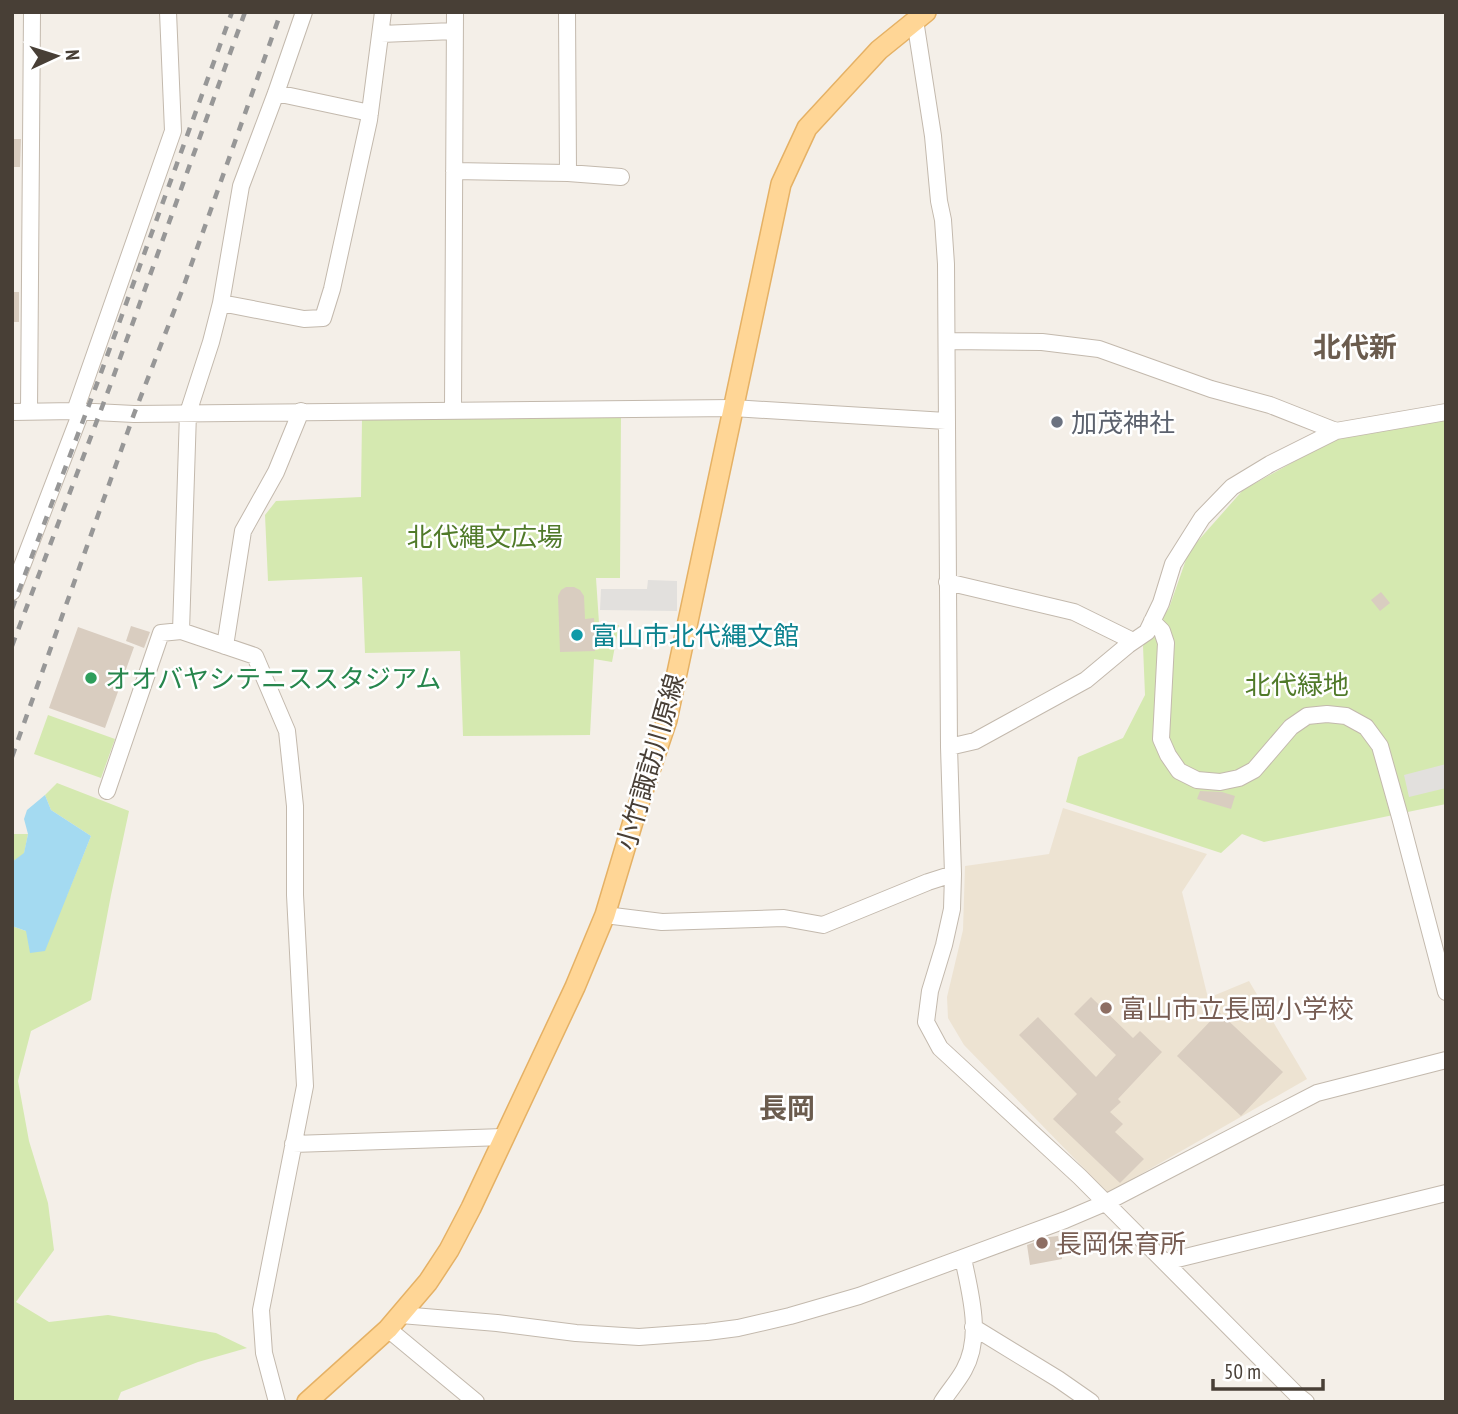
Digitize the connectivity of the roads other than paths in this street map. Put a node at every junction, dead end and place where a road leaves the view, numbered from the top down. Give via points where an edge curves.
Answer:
1 (32, 12) edge
2 (169, 12) edge
3 (304, 12) edge
4 (383, 12) edge
5 (454, 12) edge
6 (567, 12) edge
7 (921, 16) edge
8 (454, 31) junction
9 (381, 34) junction
10 (276, 93) junction
11 (370, 113) junction
12 (454, 171) junction
13 (568, 173) junction
14 (621, 177) dead end
15 (220, 303) junction
16 (947, 341) junction
17 (733, 408) junction
18 (453, 410) junction
19 (29, 411) junction
20 (301, 411) junction
21 (12, 412) edge
22 (78, 412) junction
23 (1446, 412) edge
24 (188, 413) junction
25 (946, 421) junction
26 (1336, 431) junction
27 (947, 582) junction
28 (12, 592) edge
29 (1152, 621) junction
30 (181, 631) junction
31 (1133, 641) junction
32 (225, 646) junction
33 (948, 747) junction
34 (107, 791) dead end
35 (953, 874) junction
36 (605, 915) junction
37 (1446, 992) edge
38 (1446, 1060) edge
39 (504, 1137) junction
40 (293, 1144) junction
41 (1446, 1194) edge
42 (1105, 1203) junction
43 (963, 1258) junction
44 (1164, 1262) junction
45 (395, 1322) junction
46 (973, 1327) junction
47 (277, 1402) edge
48 (307, 1402) edge
49 (476, 1402) edge
50 (942, 1402) edge
51 (1091, 1402) edge
52 (1306, 1402) edge

1 - 19 street
2 - 22 street via 173,131
3 - 10 street
4 - 9 street
5 - 8 street
6 - 13 street
7 - 16 street via 943,220
7 - 17 main road, 小竹諏訪川原線 via 879,50 807,128 781,184
8 - 9 street
8 - 12 street
9 - 11 street
10 - 11 street
10 - 15 street via 241,186
11 - 15 street via 323,318 303,319
12 - 13 street
12 - 18 street
13 - 14 street
15 - 24 street
16 - 25 street
16 - 26 street via 1042,342 1099,349
17 - 18 street
17 - 25 street
17 - 36 main road, 小竹諏訪川原線 via 667,720
18 - 20 street
19 - 21 street
19 - 22 street
20 - 24 street
20 - 32 street via 276,472 243,531
22 - 24 street
22 - 28 street
23 - 26 street
24 - 30 street
25 - 27 street
26 - 29 street via 1232,487 1202,518 1173,564
27 - 31 street via 1074,612
27 - 33 street
29 - 31 street via 1147,632
29 - 37 street via 1166,643 1161,739 1179,771 1197,780 1220,782 1254,770 1290,727 1307,716 1346,716 1366,727 1380,746
30 - 32 street
30 - 34 street via 161,633
31 - 33 street via 1086,680 975,741
32 - 40 street via 255,656 288,731 305,1086
33 - 35 street
35 - 36 street via 823,925 784,918 662,922
35 - 42 street via 952,909 926,1022 940,1048
36 - 39 main road, 小竹諏訪川原線
38 - 42 street via 1317,1093
39 - 40 street
39 - 45 main road, 小竹諏訪川原線 via 449,1250
40 - 47 street via 261,1310 264,1353
41 - 44 street
42 - 43 street
42 - 44 street
43 - 45 street via 790,1316 707,1332 639,1337 497,1324
43 - 46 street
44 - 52 street
45 - 48 main road, 小竹諏訪川原線
45 - 49 street
46 - 50 street via 965,1370
46 - 51 street

